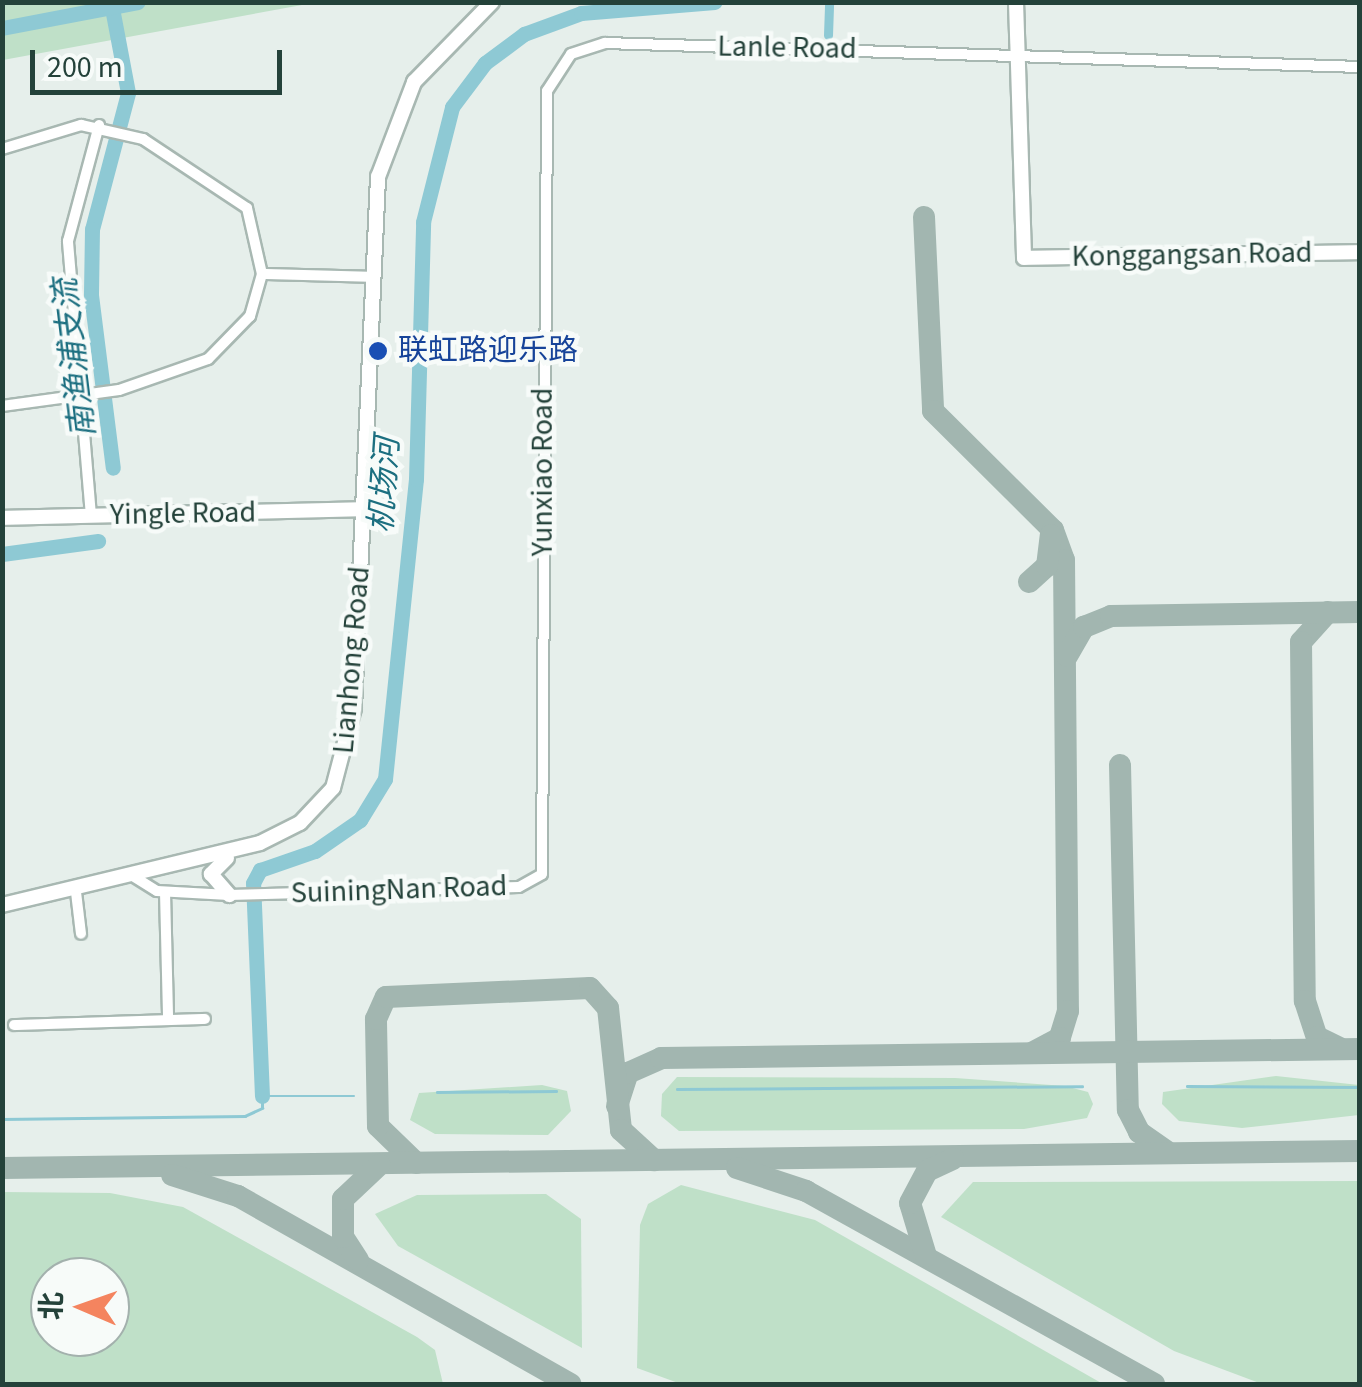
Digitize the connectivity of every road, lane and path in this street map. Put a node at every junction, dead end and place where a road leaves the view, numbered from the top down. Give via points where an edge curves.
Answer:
1 (476, 2) edge
2 (492, 2) edge
3 (1016, 2) edge
4 (456, 25) junction
5 (1016, 54) junction
6 (562, 60) joint
7 (1360, 67) edge
8 (102, 127) junction
9 (2, 148) edge
10 (1360, 252) edge
11 (262, 274) junction
12 (373, 277) junction
13 (88, 395) junction
14 (2, 406) edge
15 (359, 509) junction
16 (90, 516) junction
17 (2, 518) edge
18 (260, 843) junction
19 (129, 874) junction
20 (532, 883) joint
21 (76, 892) junction
22 (165, 892) junction
23 (229, 895) junction
24 (2, 896) edge
25 (2, 906) edge
26 (81, 934) dead end
27 (168, 1019) junction
28 (205, 1019) dead end
29 (14, 1025) dead end

1 - 4 main road
2 - 4 main road
3 - 5 main road
4 - 12 main road, Lianhong Road via 426,62 392,126 378,176
4 - 15 main road, Lianhong Road via 394,98 370,175
5 - 6 street, Lanle Road via 605,44
5 - 7 street, Lanle Road
5 - 10 main road, Konggangsan Road via 1024,258
6 - 20 street, Yunxiao Road via 548,91 546,859
8 - 9 street
8 - 11 street via 132,135 222,184 247,208
8 - 13 street via 68,241
11 - 12 street
11 - 13 street via 232,341 118,390
12 - 15 main road, Lianhong Road
13 - 14 street
13 - 16 street
15 - 16 main road, Yingle Road
15 - 18 main road, Lianhong Road via 344,766 309,815
15 - 19 main road, Lianhong Road via 345,708 325,784 278,827
16 - 17 main road, Yingle Road
18 - 19 main road, Lianhong Road
18 - 23 main road via 214,866 212,884
19 - 21 main road
19 - 22 street
19 - 24 main road
20 - 23 street, SuiningNan Road
21 - 25 main road
21 - 26 street
22 - 23 street
22 - 27 street
27 - 28 street
27 - 29 street

